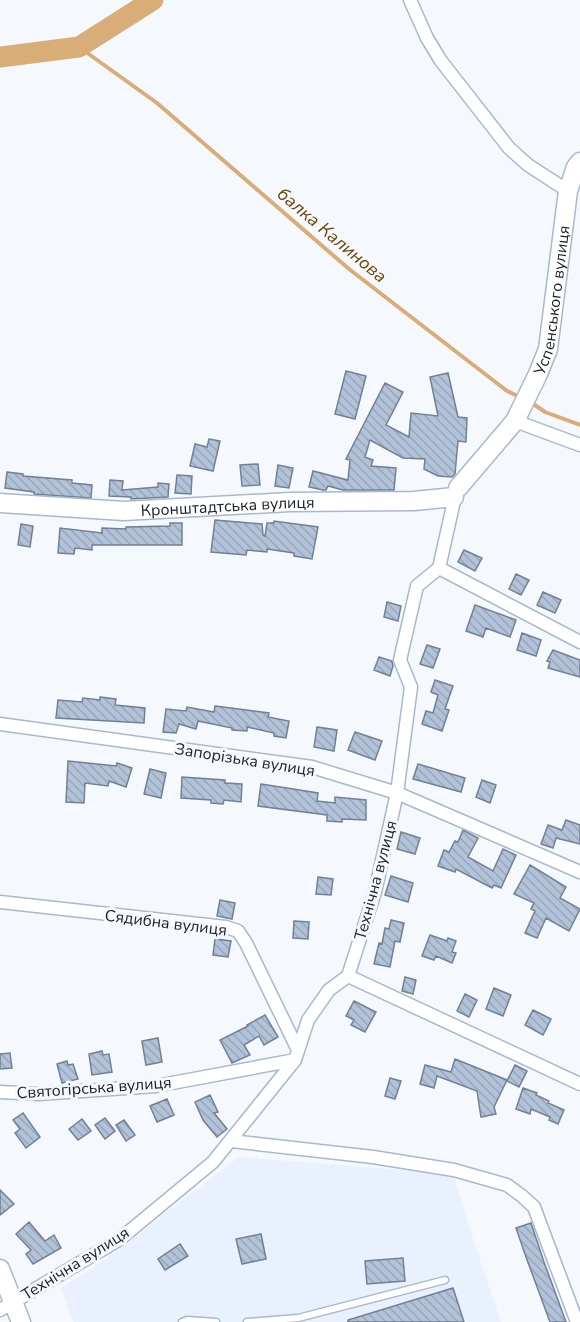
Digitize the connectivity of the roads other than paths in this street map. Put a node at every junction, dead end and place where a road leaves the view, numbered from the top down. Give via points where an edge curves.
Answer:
1 (410, 0) edge
2 (580, 162) edge
3 (568, 192) junction
4 (515, 421) junction
5 (580, 446) edge
6 (456, 493) junction
7 (0, 503) edge
8 (439, 568) junction
9 (580, 642) edge
10 (0, 724) edge
11 (397, 793) junction
12 (580, 872) edge
13 (0, 902) edge
14 (348, 976) junction
15 (296, 1054) junction
16 (580, 1084) edge
17 (0, 1092) edge
18 (231, 1141) junction
19 (0, 1269) edge
20 (445, 1280) dead end
21 (7, 1305) edge
22 (21, 1322) edge
23 (182, 1322) edge
24 (216, 1322) edge
25 (247, 1322) edge
26 (577, 1322) edge

1 - 3 street via 441,62 509,148
2 - 3 street, Успенського вулиця
3 - 4 street, Успенського вулиця via 548,349
4 - 5 street
4 - 6 street, Успенського вулиця
6 - 7 street, Кронштадтська вулиця via 414,501 290,502 124,511
6 - 8 street
8 - 9 street
8 - 11 street, Технічна вулиця via 417,586 400,660 411,687
10 - 11 street, Запорізька вулиця via 312,767
11 - 12 street, Запорізька вулиця
11 - 14 street, Технічна вулиця via 375,892
13 - 15 street, Сядибна вулиця via 226,927 238,932
14 - 15 street, Технічна вулиця via 329,990 308,1020
14 - 16 street
15 - 17 street, Святогірська вулиця via 156,1086 38,1094
15 - 18 street, Технічна вулиця
18 - 21 street, Технічна вулиця via 213,1162 120,1239
18 - 26 street via 374,1157 454,1170 507,1185 534,1207
19 - 21 street
20 - 25 lane via 298,1318
21 - 22 street
23 - 24 lane

